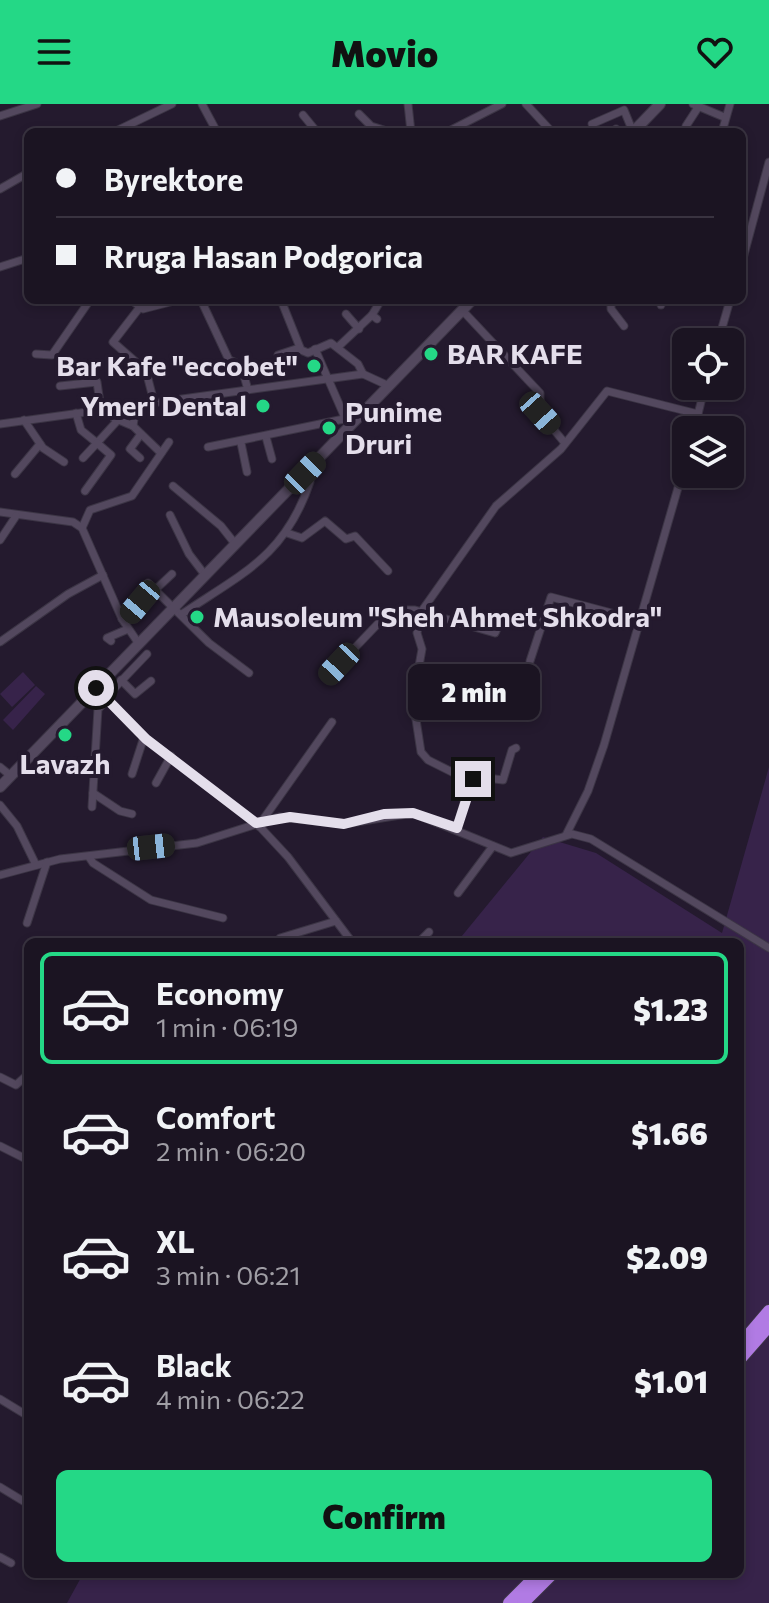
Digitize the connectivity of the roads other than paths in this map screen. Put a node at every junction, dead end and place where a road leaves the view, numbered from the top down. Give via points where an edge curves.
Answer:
1 (37, 104) edge
2 (172, 104) edge
3 (202, 104) edge
4 (408, 104) edge
5 (502, 104) edge
6 (526, 104) edge
7 (660, 104) edge
8 (730, 104) edge
9 (696, 105) edge
10 (359, 114) dead end
11 (303, 115) dead end
12 (0, 116) edge
13 (724, 117) junction
14 (592, 124) dead end
15 (686, 126) dead end
16 (122, 128) edge
17 (215, 128) edge
18 (314, 128) edge
19 (377, 128) edge
20 (411, 128) edge
21 (464, 128) edge
22 (548, 128) edge
23 (631, 128) edge
24 (637, 128) edge
25 (723, 128) edge
26 (769, 162) edge
27 (24, 175) edge
28 (0, 189) edge
29 (746, 247) edge
30 (24, 259) edge
31 (0, 267) edge
32 (87, 304) edge
33 (136, 304) edge
34 (156, 304) edge
35 (203, 304) edge
36 (282, 304) edge
37 (380, 304) edge
38 (468, 304) edge
39 (611, 304) edge
40 (729, 304) edge
41 (140, 307) junction
42 (462, 310) junction
43 (346, 314) dead end
44 (624, 326) dead end
45 (722, 328) edge
46 (359, 329) junction
47 (338, 347) junction
48 (299, 348) junction
49 (315, 349) junction
50 (36, 354) dead end
51 (278, 355) dead end
52 (363, 374) junction
53 (330, 379) junction
54 (60, 386) dead end
55 (389, 386) junction
56 (248, 390) junction
57 (702, 400) edge
58 (154, 402) junction
59 (136, 405) junction
60 (113, 408) junction
61 (101, 410) junction
62 (76, 413) junction
63 (698, 414) joint
64 (24, 420) junction
65 (118, 420) junction
66 (348, 422) junction
67 (0, 424) edge
68 (133, 426) junction
69 (141, 434) junction
70 (266, 437) junction
71 (169, 442) dead end
72 (564, 442) junction
73 (97, 443) junction
74 (241, 443) junction
75 (40, 444) junction
76 (208, 447) dead end
77 (161, 453) junction
78 (83, 458) dead end
79 (140, 458) dead end
80 (272, 459) dead end
81 (64, 462) dead end
82 (247, 472) dead end
83 (305, 473) junction
84 (15, 474) dead end
85 (173, 486) dead end
86 (678, 488) edge
87 (85, 491) dead end
88 (217, 508) dead end
89 (0, 512) edge
90 (170, 515) dead end
91 (16, 516) junction
92 (212, 519) junction
93 (82, 528) junction
94 (287, 533) junction
95 (0, 540) edge
96 (236, 545) junction
97 (388, 571) dead end
98 (172, 574) dead end
99 (103, 575) junction
100 (205, 575) junction
101 (152, 587) junction
102 (178, 611) junction
103 (421, 612) junction
104 (122, 619) junction
105 (501, 620) dead end
106 (638, 620) junction
107 (128, 629) junction
108 (111, 641) dead end
109 (0, 642) edge
110 (139, 644) junction
111 (147, 654) dead end
112 (530, 661) dead end
113 (249, 673) dead end
114 (328, 676) dead end
115 (121, 680) junction
116 (151, 681) dead end
117 (96, 688) junction
118 (106, 699) junction
119 (332, 722) dead end
120 (144, 737) junction
121 (516, 748) dead end
122 (171, 756) junction
123 (0, 767) edge
124 (132, 774) dead end
125 (11, 776) junction
126 (470, 781) junction
127 (156, 783) dead end
128 (0, 787) edge
129 (93, 793) junction
130 (0, 805) edge
131 (92, 807) dead end
132 (132, 814) dead end
133 (259, 822) junction
134 (457, 828) junction
135 (566, 835) junction
136 (493, 846) junction
137 (89, 857) junction
138 (47, 862) junction
139 (36, 865) junction
140 (0, 875) edge
141 (458, 893) dead end
142 (223, 918) dead end
143 (336, 921) junction
144 (27, 923) dead end
145 (429, 932) dead end
146 (280, 938) dead end
147 (349, 938) edge
148 (423, 938) edge
149 (769, 948) edge
150 (0, 1077) edge
151 (24, 1078) edge
152 (0, 1146) edge
153 (24, 1158) edge
154 (769, 1311) edge
155 (769, 1326) edge
156 (744, 1340) edge
157 (744, 1354) edge
158 (0, 1399) edge
159 (24, 1414) edge
160 (0, 1487) edge
161 (24, 1502) edge
162 (0, 1557) edge
163 (11, 1563) dead end
164 (534, 1578) edge
165 (548, 1578) edge
166 (509, 1603) edge
167 (523, 1603) edge

1 - 12 street
2 - 16 street
3 - 17 street
4 - 20 street
5 - 21 street
6 - 22 street
7 - 24 main road
8 - 13 street
9 - 13 street
9 - 15 street
10 - 19 street
11 - 18 street
13 - 25 street
14 - 23 street via 624,110
26 - 29 street
27 - 28 street
30 - 31 street
32 - 50 street via 52,355
33 - 41 street
34 - 41 street
35 - 56 street via 229,360 241,365
36 - 48 street
37 - 46 street via 375,317
38 - 42 main road
39 - 44 street
40 - 45 street
41 - 58 street via 113,342 146,371
42 - 55 main road
42 - 72 street via 540,393 540,413
43 - 46 street
46 - 47 street
47 - 49 street via 327,343
47 - 52 street
48 - 49 street via 308,353
48 - 51 street
49 - 53 street
52 - 53 street
52 - 55 street
53 - 56 street
53 - 66 street
54 - 61 street via 97,382
55 - 66 main road
56 - 58 street
57 - 63 street
58 - 59 street
59 - 60 street
59 - 68 street
60 - 61 street
60 - 65 street
61 - 62 street
62 - 64 street
62 - 73 street via 81,430
63 - 72 street via 611,390
64 - 67 street
64 - 75 street
65 - 68 street
65 - 73 street
66 - 70 street
66 - 83 main road
68 - 69 street
69 - 77 street
69 - 79 street via 130,449
70 - 74 street
70 - 80 street
71 - 77 street
72 - 103 street via 496,506
73 - 78 street
73 - 87 street via 111,457
74 - 76 street
74 - 82 street
75 - 81 street
75 - 84 street
77 - 93 street via 132,496 90,510
83 - 94 street via 310,482
83 - 96 main road
85 - 92 street
86 - 106 street
88 - 92 street
89 - 91 street
90 - 100 street
91 - 93 street via 73,522
91 - 95 street
92 - 96 street
93 - 99 street
94 - 97 street via 302,538 329,522 342,537 353,534
94 - 102 street via 264,559
96 - 100 main road
98 - 101 street
99 - 104 street
99 - 109 street
100 - 102 main road
101 - 102 street
101 - 104 street
102 - 110 main road
102 - 113 street
103 - 105 street via 495,633
103 - 114 street via 384,614
103 - 126 street via 417,633 422,649 413,700 421,752
104 - 107 street
106 - 112 street via 551,597
106 - 135 street via 604,745
107 - 108 street via 107,638
107 - 110 street
110 - 117 main road
111 - 115 street
115 - 116 street via 135,694
115 - 118 street
117 - 118 street
117 - 125 main road
118 - 120 street
118 - 129 street via 98,709
119 - 133 street
120 - 122 street
120 - 124 street
121 - 126 street via 503,780
122 - 127 street
122 - 133 street
123 - 125 street
125 - 128 main road
126 - 134 street
129 - 131 street
129 - 132 street
130 - 139 street
133 - 134 street via 290,817 344,824 413,813
133 - 137 street via 197,843
133 - 143 street
134 - 136 street
135 - 136 street via 518,854
135 - 149 street via 591,839
136 - 141 street
137 - 138 street
137 - 142 street via 138,894
138 - 139 street
138 - 144 street
139 - 140 street
143 - 146 street
143 - 147 street
145 - 148 street
150 - 151 street via 16,1085
152 - 153 street
154 - 156 highway
155 - 157 highway
158 - 159 street
160 - 161 street
162 - 163 street
164 - 166 highway
165 - 167 highway

